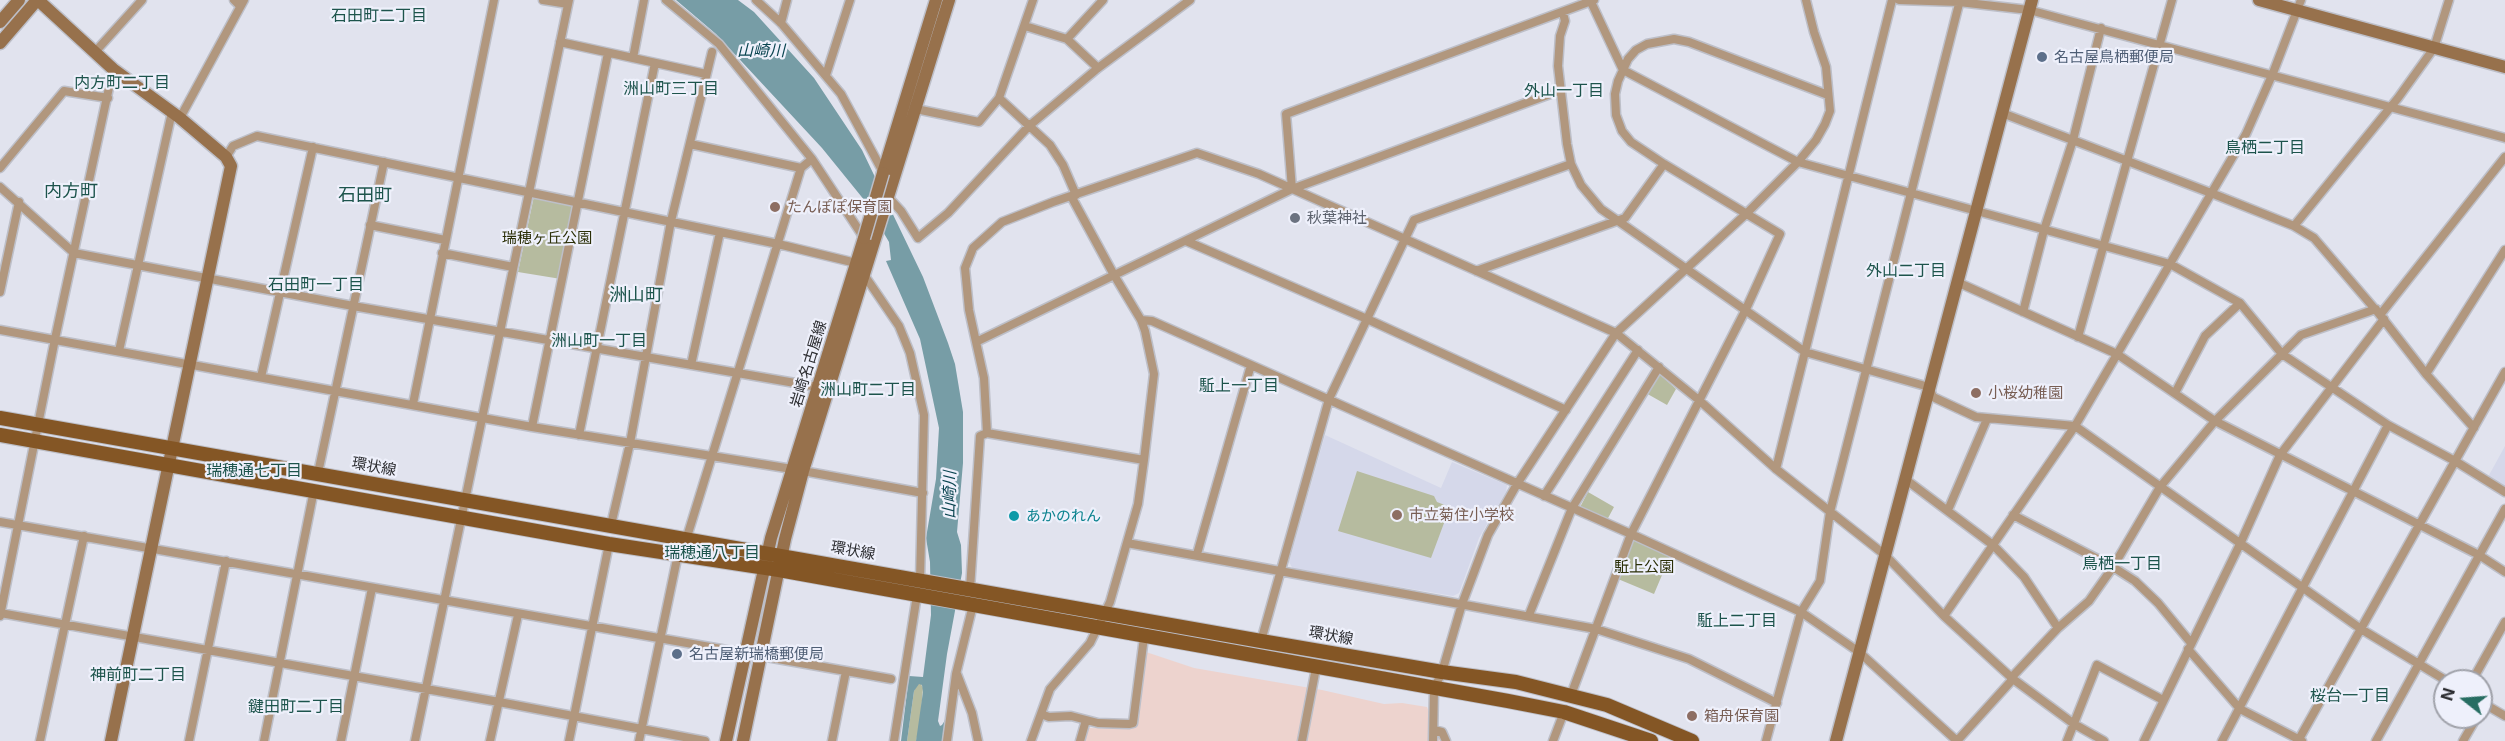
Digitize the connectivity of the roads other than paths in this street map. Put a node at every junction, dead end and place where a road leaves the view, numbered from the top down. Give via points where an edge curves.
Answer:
1 (19, 0) edge
2 (37, 0) edge
3 (142, 0) edge
4 (494, 0) edge
5 (543, 0) edge
6 (644, 0) edge
7 (666, 0) edge
8 (756, 0) edge
9 (787, 0) edge
10 (850, 0) edge
11 (936, 0) edge
12 (949, 0) edge
13 (1033, 0) edge
14 (1103, 0) edge
15 (1190, 0) edge
16 (1806, 0) edge
17 (1892, 0) edge
18 (1899, 0) edge
19 (2172, 0) edge
20 (2259, 0) edge
21 (2449, 0) edge
22 (1592, 1) edge
23 (1959, 1) edge
24 (239, 2) edge
25 (568, 2) edge
26 (2030, 5) edge
27 (2299, 5) edge
28 (1563, 13) junction
29 (0, 22) edge
30 (781, 23) junction
31 (1025, 26) junction
32 (2101, 28) junction
33 (1067, 39) junction
34 (0, 42) edge
35 (560, 42) junction
36 (2160, 45) junction
37 (2434, 48) junction
38 (95, 52) junction
39 (712, 52) dead end
40 (608, 53) junction
41 (633, 58) junction
42 (655, 63) junction
43 (2505, 67) edge
44 (1098, 68) junction
45 (113, 69) junction
46 (1623, 70) junction
47 (2273, 73) junction
48 (706, 74) junction
49 (826, 75) junction
50 (1561, 90) junction
51 (1828, 94) junction
52 (108, 98) junction
53 (999, 98) junction
54 (2391, 106) junction
55 (916, 109) junction
56 (2002, 113) junction
57 (176, 115) junction
58 (1029, 126) junction
59 (2505, 138) edge
60 (2073, 140) junction
61 (690, 144) junction
62 (313, 147) junction
63 (226, 157) junction
64 (2505, 157) edge
65 (812, 159) junction
66 (2127, 160) junction
67 (384, 162) junction
68 (1798, 162) junction
69 (1571, 164) junction
70 (1664, 165) junction
71 (0, 168) edge
72 (801, 168) junction
73 (883, 172) junction
74 (1848, 176) junction
75 (458, 177) junction
76 (0, 187) edge
77 (1292, 189) junction
78 (529, 192) junction
79 (1910, 193) junction
80 (2211, 193) junction
81 (1073, 196) junction
82 (889, 198) junction
83 (19, 202) junction
84 (578, 202) junction
85 (1976, 211) junction
86 (623, 212) junction
87 (1746, 214) junction
88 (671, 221) junction
89 (1618, 222) junction
90 (370, 225) junction
91 (2294, 226) junction
92 (2044, 230) junction
93 (720, 232) junction
94 (864, 238) junction
95 (1406, 239) junction
96 (445, 240) junction
97 (1186, 241) junction
98 (778, 244) junction
99 (2103, 247) junction
100 (2505, 250) edge
101 (74, 253) junction
102 (442, 253) junction
103 (856, 263) junction
104 (2170, 264) junction
105 (137, 265) junction
106 (513, 267) junction
107 (1686, 269) junction
108 (1476, 271) junction
109 (865, 275) junction
110 (1114, 275) junction
111 (208, 279) junction
112 (1957, 282) junction
113 (0, 292) edge
114 (279, 292) junction
115 (2240, 303) junction
116 (353, 306) junction
117 (1746, 309) junction
118 (2023, 312) junction
119 (2380, 314) junction
120 (429, 317) junction
121 (1367, 319) junction
122 (1141, 320) junction
123 (0, 330) edge
124 (499, 330) junction
125 (1616, 333) junction
126 (2078, 337) junction
127 (55, 339) junction
128 (550, 340) junction
129 (976, 342) junction
130 (596, 348) junction
131 (1638, 350) junction
132 (119, 351) junction
133 (1805, 352) junction
134 (2117, 354) junction
135 (2282, 354) junction
136 (647, 357) junction
137 (189, 364) junction
138 (691, 365) junction
139 (1251, 365) junction
140 (1659, 367) junction
141 (1866, 369) junction
142 (2505, 372) edge
143 (738, 373) junction
144 (2426, 374) junction
145 (261, 377) junction
146 (818, 387) junction
147 (1929, 387) junction
148 (2331, 387) junction
149 (335, 391) junction
150 (2175, 393) junction
151 (1329, 399) junction
152 (1700, 401) junction
153 (413, 404) junction
154 (1566, 410) junction
155 (482, 416) junction
156 (0, 418) edge
157 (1987, 419) junction
158 (2215, 420) junction
159 (39, 425) junction
160 (2388, 425) junction
161 (2075, 426) junction
162 (532, 427) junction
163 (2474, 428) junction
164 (987, 433) junction
165 (0, 435) edge
166 (579, 435) junction
167 (35, 441) junction
168 (630, 443) junction
169 (172, 449) junction
170 (712, 455) junction
171 (2280, 455) junction
172 (1144, 460) junction
173 (2455, 461) junction
174 (170, 464) junction
175 (1776, 469) junction
176 (798, 470) junction
177 (318, 473) junction
178 (1905, 479) junction
179 (1517, 483) junction
180 (2160, 487) junction
181 (314, 490) junction
182 (2353, 492) junction
183 (2505, 492) edge
184 (923, 493) junction
185 (1544, 496) junction
186 (464, 500) junction
187 (1572, 508) junction
188 (2505, 509) edge
189 (1948, 510) junction
190 (1830, 512) junction
191 (2013, 515) junction
192 (461, 517) junction
193 (0, 522) edge
194 (20, 524) junction
195 (611, 525) junction
196 (2419, 525) junction
197 (1631, 534) junction
198 (84, 536) junction
199 (686, 540) junction
200 (2241, 542) junction
201 (1127, 543) junction
202 (609, 544) junction
203 (1993, 545) junction
204 (151, 548) junction
205 (678, 554) junction
206 (1197, 554) junction
207 (1885, 555) junction
208 (2480, 555) junction
209 (226, 561) junction
210 (773, 562) junction
211 (2113, 567) junction
212 (1282, 570) junction
213 (2505, 572) edge
214 (298, 573) junction
215 (922, 581) junction
216 (2304, 586) junction
217 (372, 588) junction
218 (970, 589) junction
219 (919, 595) junction
220 (444, 599) junction
221 (968, 604) junction
222 (1462, 604) junction
223 (1801, 612) junction
224 (1104, 613) junction
225 (0, 614) edge
226 (518, 615) junction
227 (1529, 615) junction
228 (1944, 616) junction
229 (2505, 621) edge
230 (65, 625) junction
231 (592, 626) junction
232 (1096, 628) junction
233 (2058, 628) junction
234 (1596, 629) junction
235 (2361, 629) junction
236 (1144, 637) junction
237 (132, 638) junction
238 (661, 638) junction
239 (1261, 641) junction
240 (2189, 646) junction
241 (208, 651) junction
242 (1859, 652) junction
243 (745, 654) junction
244 (760, 654) junction
245 (280, 663) junction
246 (2419, 664) junction
247 (1316, 668) junction
248 (2479, 669) edge
249 (846, 670) junction
250 (1442, 672) junction
251 (2433, 672) edge
252 (956, 674) junction
253 (354, 676) junction
254 (891, 678) dead end
255 (2012, 679) junction
256 (425, 689) junction
257 (1434, 689) junction
258 (1570, 695) junction
259 (2163, 700) junction
260 (499, 702) junction
261 (1777, 703) junction
262 (2240, 709) junction
263 (1564, 712) junction
264 (1041, 714) junction
265 (574, 716) junction
266 (1086, 720) junction
267 (2074, 724) junction
268 (642, 728) junction
269 (1434, 730) junction
270 (2300, 740) edge
271 (40, 741) edge
272 (111, 741) edge
273 (189, 741) edge
274 (264, 741) edge
275 (341, 741) edge
276 (415, 741) edge
277 (490, 741) edge
278 (568, 741) edge
279 (639, 741) edge
280 (705, 741) edge
281 (726, 741) edge
282 (743, 741) edge
283 (832, 741) edge
284 (894, 741) edge
285 (947, 741) edge
286 (978, 741) edge
287 (1031, 741) edge
288 (1080, 741) edge
289 (1302, 741) edge
290 (1432, 741) edge
291 (1446, 741) edge
292 (1553, 741) edge
293 (1651, 741) edge
294 (1692, 741) edge
295 (1766, 741) edge
296 (1836, 741) edge
297 (1957, 741) edge
298 (2067, 741) edge
299 (2104, 741) edge
300 (2144, 741) edge
301 (2222, 741) edge
302 (2376, 741) edge

1 - 29 street
2 - 34 street
2 - 38 street
3 - 38 street
4 - 75 street
5 - 25 street
6 - 41 street
7 - 65 street via 719,45
8 - 30 street
9 - 30 street
10 - 49 street
11 - 73 street, 岩崎名古屋線
12 - 55 street, 岩崎名古屋線
13 - 31 street
14 - 33 street
15 - 44 street
16 - 51 street via 1826,67
17 - 74 street
18 - 23 street
19 - 36 street
20 - 27 street
21 - 37 street
22 - 28 street
22 - 46 street
23 - 26 street
23 - 79 street
24 - 57 street
25 - 35 street
26 - 32 street
26 - 56 street
27 - 37 street
27 - 47 street
28 - 50 street via 1558,54
28 - 77 street via 1286,114
30 - 49 street
31 - 33 street
31 - 53 street
32 - 36 street
32 - 60 street
33 - 44 street
35 - 40 street
35 - 78 street
36 - 47 street
36 - 66 street
37 - 43 street
37 - 54 street
38 - 45 street
39 - 48 street
40 - 41 street
40 - 84 street
41 - 42 street
42 - 48 street
42 - 86 street
44 - 58 street
45 - 52 street
45 - 57 street
46 - 51 street via 1636,50 1674,39
46 - 68 street
46 - 70 street via 1615,94 1622,131
47 - 54 street
47 - 80 street via 2246,134
48 - 61 street
49 - 73 street via 841,94
50 - 69 street
50 - 77 street
51 - 68 street via 1830,111 1825,124
52 - 71 street via 64,91
52 - 101 street
53 - 55 street via 979,122
53 - 58 street
54 - 59 street
54 - 91 street
55 - 82 street, 岩崎名古屋線
56 - 60 street
56 - 85 street
57 - 63 street
57 - 105 street
58 - 81 street via 1057,155
58 - 82 street via 948,213 918,238
60 - 66 street
60 - 92 street
61 - 72 street
61 - 88 street
62 - 63 street via 257,136 233,146
62 - 67 street
62 - 114 street
63 - 111 street via 231,166
64 - 119 street
65 - 72 street
65 - 94 street
66 - 80 street
66 - 99 street
67 - 75 street
67 - 90 street
68 - 74 street
68 - 87 street
69 - 89 street via 1590,198
69 - 95 street via 1414,220
70 - 87 street
70 - 89 street
72 - 98 street
73 - 94 street, 岩崎名古屋線, bridge
74 - 79 street
74 - 133 street
75 - 78 street
75 - 96 street
76 - 83 street
77 - 81 street via 1197,153
77 - 95 street
77 - 97 street
78 - 84 street
78 - 106 street
79 - 85 street
79 - 141 street
80 - 91 street
80 - 104 street
81 - 110 street
81 - 129 street via 1002,222 973,248 965,275
82 - 109 street, 岩崎名古屋線
83 - 101 street
83 - 113 street
84 - 86 street
84 - 128 street
85 - 92 street
85 - 112 street
86 - 88 street
86 - 130 street
87 - 107 street
87 - 117 street via 1780,234
88 - 93 street
88 - 136 street
89 - 107 street
89 - 108 street
90 - 96 street
90 - 116 street
91 - 119 street via 2314,238
92 - 99 street
92 - 118 street
93 - 98 street
93 - 138 street
94 - 103 street, 岩崎名古屋線
95 - 108 street
95 - 121 street
96 - 102 street
97 - 110 street
97 - 121 street
98 - 103 street
98 - 143 street
99 - 104 street
99 - 126 street
100 - 144 street
101 - 105 street
101 - 127 street
102 - 106 street
102 - 120 street
103 - 109 street
103 - 146 street, 岩崎名古屋線
104 - 115 street
104 - 134 street
105 - 111 street
105 - 132 street
106 - 124 street
107 - 117 street
107 - 125 street
108 - 125 street
109 - 176 street, 岩崎名古屋線
109 - 184 street via 899,326 910,353 924,415
110 - 122 street
110 - 129 street
111 - 114 street
111 - 137 street
112 - 118 street
112 - 147 street
114 - 116 street
114 - 145 street
115 - 135 street
115 - 150 street via 2205,336
116 - 120 street
116 - 149 street
117 - 133 street
117 - 152 street
118 - 126 street
119 - 135 street via 2301,335
119 - 144 street
119 - 148 street
120 - 124 street
120 - 153 street
121 - 151 street
121 - 154 street
122 - 139 street via 1152,321
122 - 172 street via 1154,374
123 - 127 street
124 - 128 street
124 - 155 street
125 - 131 street
125 - 154 street
126 - 134 street
127 - 132 street
127 - 159 street
128 - 130 street
128 - 162 street
129 - 164 street via 984,378
130 - 136 street
130 - 166 street
131 - 140 street
131 - 185 street
132 - 137 street
133 - 141 street
133 - 175 street
134 - 150 street
134 - 161 street
135 - 148 street
135 - 158 street
136 - 138 street
136 - 168 street
137 - 145 street
137 - 169 street
138 - 143 street
139 - 151 street
139 - 206 street
140 - 152 street
140 - 187 street
141 - 147 street
141 - 190 street
142 - 163 street
143 - 146 street
143 - 170 street
144 - 163 street
145 - 149 street
146 - 176 street, 岩崎名古屋線
147 - 157 street via 1933,397
147 - 178 street
148 - 160 street
148 - 171 street
149 - 153 street
149 - 177 street
150 - 158 street
151 - 179 street
151 - 212 street
152 - 175 street
152 - 197 street
153 - 155 street
154 - 179 street
155 - 162 street
155 - 186 street
156 - 159 main road, 環状線
157 - 161 street
157 - 189 street
158 - 171 street
158 - 180 street
159 - 167 street
159 - 169 main road, 環状線
160 - 173 street
160 - 182 street
161 - 180 street
161 - 191 street
162 - 166 street
163 - 173 street
164 - 172 street
164 - 218 street via 980,436
165 - 167 main road, 環状線
166 - 168 street
167 - 174 main road, 環状線
167 - 194 street
168 - 170 street
168 - 195 street
169 - 174 street
169 - 177 main road, 環状線
170 - 176 street
170 - 199 street
171 - 182 street
171 - 200 street
172 - 201 street
173 - 183 street
173 - 196 street
174 - 181 main road, 環状線
174 - 204 street
175 - 190 street
176 - 184 street
176 - 210 street, 岩崎名古屋線
177 - 186 main road, 環状線
178 - 189 street
178 - 207 street
179 - 185 street
179 - 222 street via 1488,535
180 - 200 street
180 - 211 street
181 - 192 main road, 環状線
181 - 214 street
182 - 196 street
182 - 216 street
184 - 215 street
185 - 187 street
186 - 192 street
186 - 195 main road, 環状線
187 - 197 street
187 - 227 street
188 - 208 street
189 - 203 street
190 - 207 street
190 - 223 street via 1820,581
191 - 203 street
191 - 211 street
192 - 202 main road, 環状線
192 - 220 street
193 - 194 street
194 - 198 street
194 - 225 street
195 - 199 main road, 環状線
196 - 208 street
196 - 235 street
197 - 223 street
197 - 234 street
198 - 204 street
198 - 230 street
199 - 210 main road, 環状線
200 - 216 street
200 - 240 street
201 - 206 street
201 - 224 street
202 - 205 main road, 環状線
202 - 231 street
203 - 228 street
203 - 233 street via 2024,577
204 - 209 street
204 - 237 street
205 - 210 main road, 環状線
205 - 238 street
206 - 212 street
207 - 228 street
207 - 242 street
208 - 213 street
208 - 246 street
209 - 214 street
209 - 241 street
210 - 215 main road, 環状線
210 - 219 main road, 環状線
210 - 243 street, 岩崎名古屋線
210 - 244 street
211 - 233 street via 2089,601
211 - 240 street via 2158,603
212 - 222 street
212 - 239 street
214 - 217 street
214 - 245 street
215 - 218 main road, 環状線
216 - 235 street
216 - 262 street
217 - 220 street
217 - 253 street
218 - 224 main road, 環状線
219 - 221 main road, 環状線
219 - 284 street
220 - 226 street
220 - 256 street
221 - 232 main road, 環状線
221 - 252 street
222 - 227 street
222 - 250 street
223 - 242 street
223 - 261 street
224 - 232 street
224 - 239 main road, 環状線
225 - 230 street
226 - 231 street
226 - 260 street
227 - 234 street
228 - 255 street
229 - 248 street
230 - 237 street
230 - 271 street
231 - 238 street
231 - 265 street
232 - 236 main road, 環状線
232 - 264 street via 1089,644 1050,689
233 - 255 street
234 - 258 street
234 - 261 street via 1689,659
235 - 246 street
235 - 270 street
236 - 247 main road, 環状線
236 - 266 street via 1133,723
237 - 241 street
237 - 272 street
238 - 243 street
238 - 268 street
239 - 250 main road, 環状線
240 - 259 street
240 - 262 street
241 - 245 street
241 - 273 street
242 - 296 street
242 - 297 street
243 - 244 street
243 - 281 street, 岩崎名古屋線
244 - 249 street
244 - 282 street
245 - 253 street
245 - 274 street
246 - 251 street
246 - 302 street
247 - 257 main road, 環状線
247 - 289 street
249 - 254 street
249 - 283 street
250 - 257 street
250 - 258 main road, 環状線 via 1516,682
252 - 285 street
252 - 286 street via 972,713
253 - 256 street
253 - 275 street
255 - 267 street
255 - 297 street
256 - 260 street
256 - 276 street
257 - 263 main road, 環状線
257 - 269 street
258 - 294 main road, 環状線 via 1625,712
259 - 267 street via 2097,665
259 - 300 street
260 - 265 street
260 - 277 street
261 - 295 street
262 - 270 street
262 - 301 street
263 - 292 street
263 - 293 main road, 環状線
264 - 266 street
264 - 287 street
265 - 268 street
265 - 278 street
266 - 288 street
267 - 298 street
267 - 299 street
268 - 279 street
268 - 280 street
269 - 290 street
269 - 291 street via 1442,732

